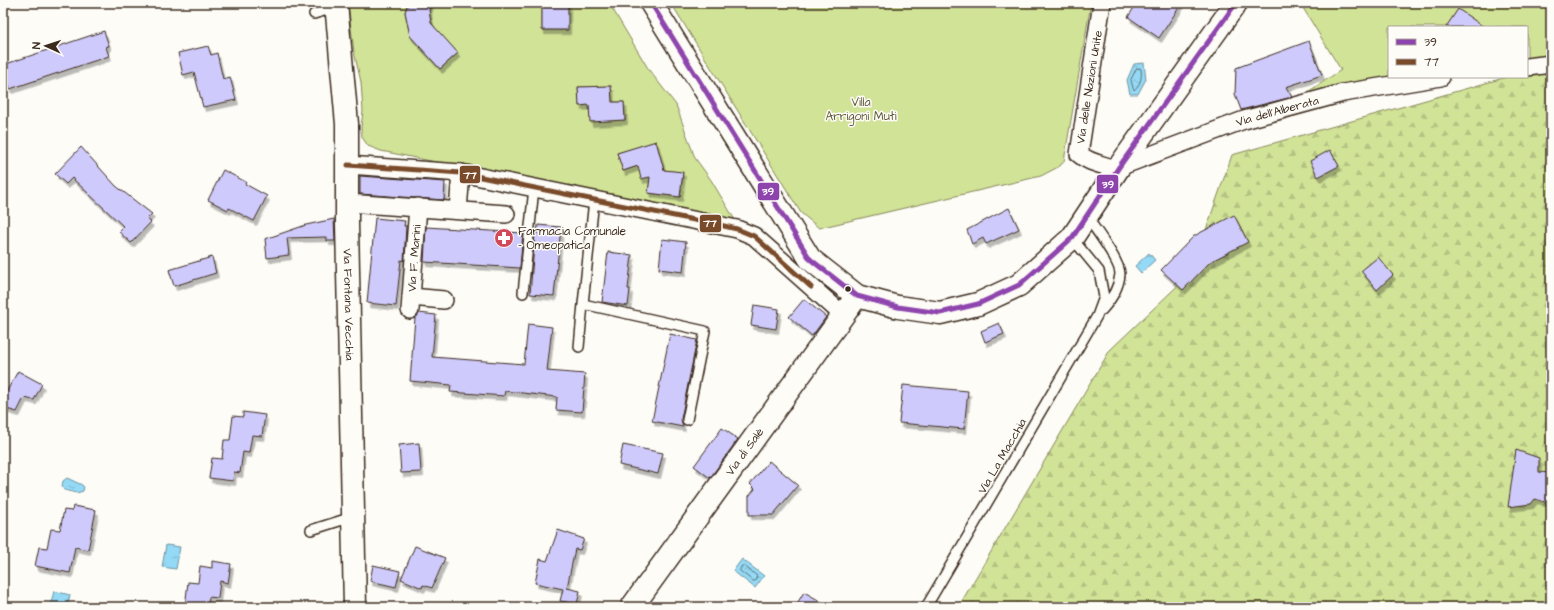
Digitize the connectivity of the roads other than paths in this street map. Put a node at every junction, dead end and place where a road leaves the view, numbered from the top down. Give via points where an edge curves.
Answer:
1 (651, 3) edge
2 (1102, 3) edge
3 (1236, 3) edge
4 (336, 5) edge
5 (314, 14) dead end
6 (1551, 64) edge
7 (1528, 66) edge
8 (1434, 78) edge
9 (348, 165) junction
10 (1118, 169) junction
11 (461, 173) junction
12 (534, 188) junction
13 (594, 200) junction
14 (347, 203) junction
15 (418, 207) junction
16 (458, 210) junction
17 (506, 214) dead end
18 (1087, 216) junction
19 (1072, 238) junction
20 (523, 293) dead end
21 (444, 300) dead end
22 (583, 304) junction
23 (851, 304) junction
24 (1097, 316) junction
25 (579, 347) dead end
26 (687, 420) dead end
27 (352, 517) junction
28 (311, 530) dead end
29 (355, 607) edge
30 (632, 607) edge
31 (926, 607) edge

1 - 23 main road via 810,259 827,283
2 - 10 street, Via delle Nazioni Unite via 1079,154 1093,163
3 - 10 main road
4 - 5 lane
4 - 9 main road, Via Fontana Vecchia via 347,118
6 - 7 street
8 - 10 street, Via dell'Alberata via 1343,92 1252,118
9 - 11 street
9 - 14 main road, Via Fontana Vecchia
10 - 18 main road
11 - 12 street
11 - 16 street
12 - 13 street
12 - 20 lane
13 - 22 lane
13 - 23 street via 737,229 754,236
14 - 15 street
14 - 27 main road, Via Fontana Vecchia
15 - 16 street
15 - 21 street, Via F. Marini via 410,303
16 - 17 street
18 - 19 main road
18 - 24 lane, Via La Macchia via 1110,249 1120,274 1114,297
19 - 23 main road via 1055,267 1028,293 981,316 950,324 903,323
19 - 24 lane, Via La Macchia via 1099,272 1104,297
22 - 25 lane
22 - 26 lane via 705,331
23 - 30 main road, Via di Salè
24 - 31 lane, Via La Macchia
27 - 28 lane
27 - 29 main road, Via Fontana Vecchia

